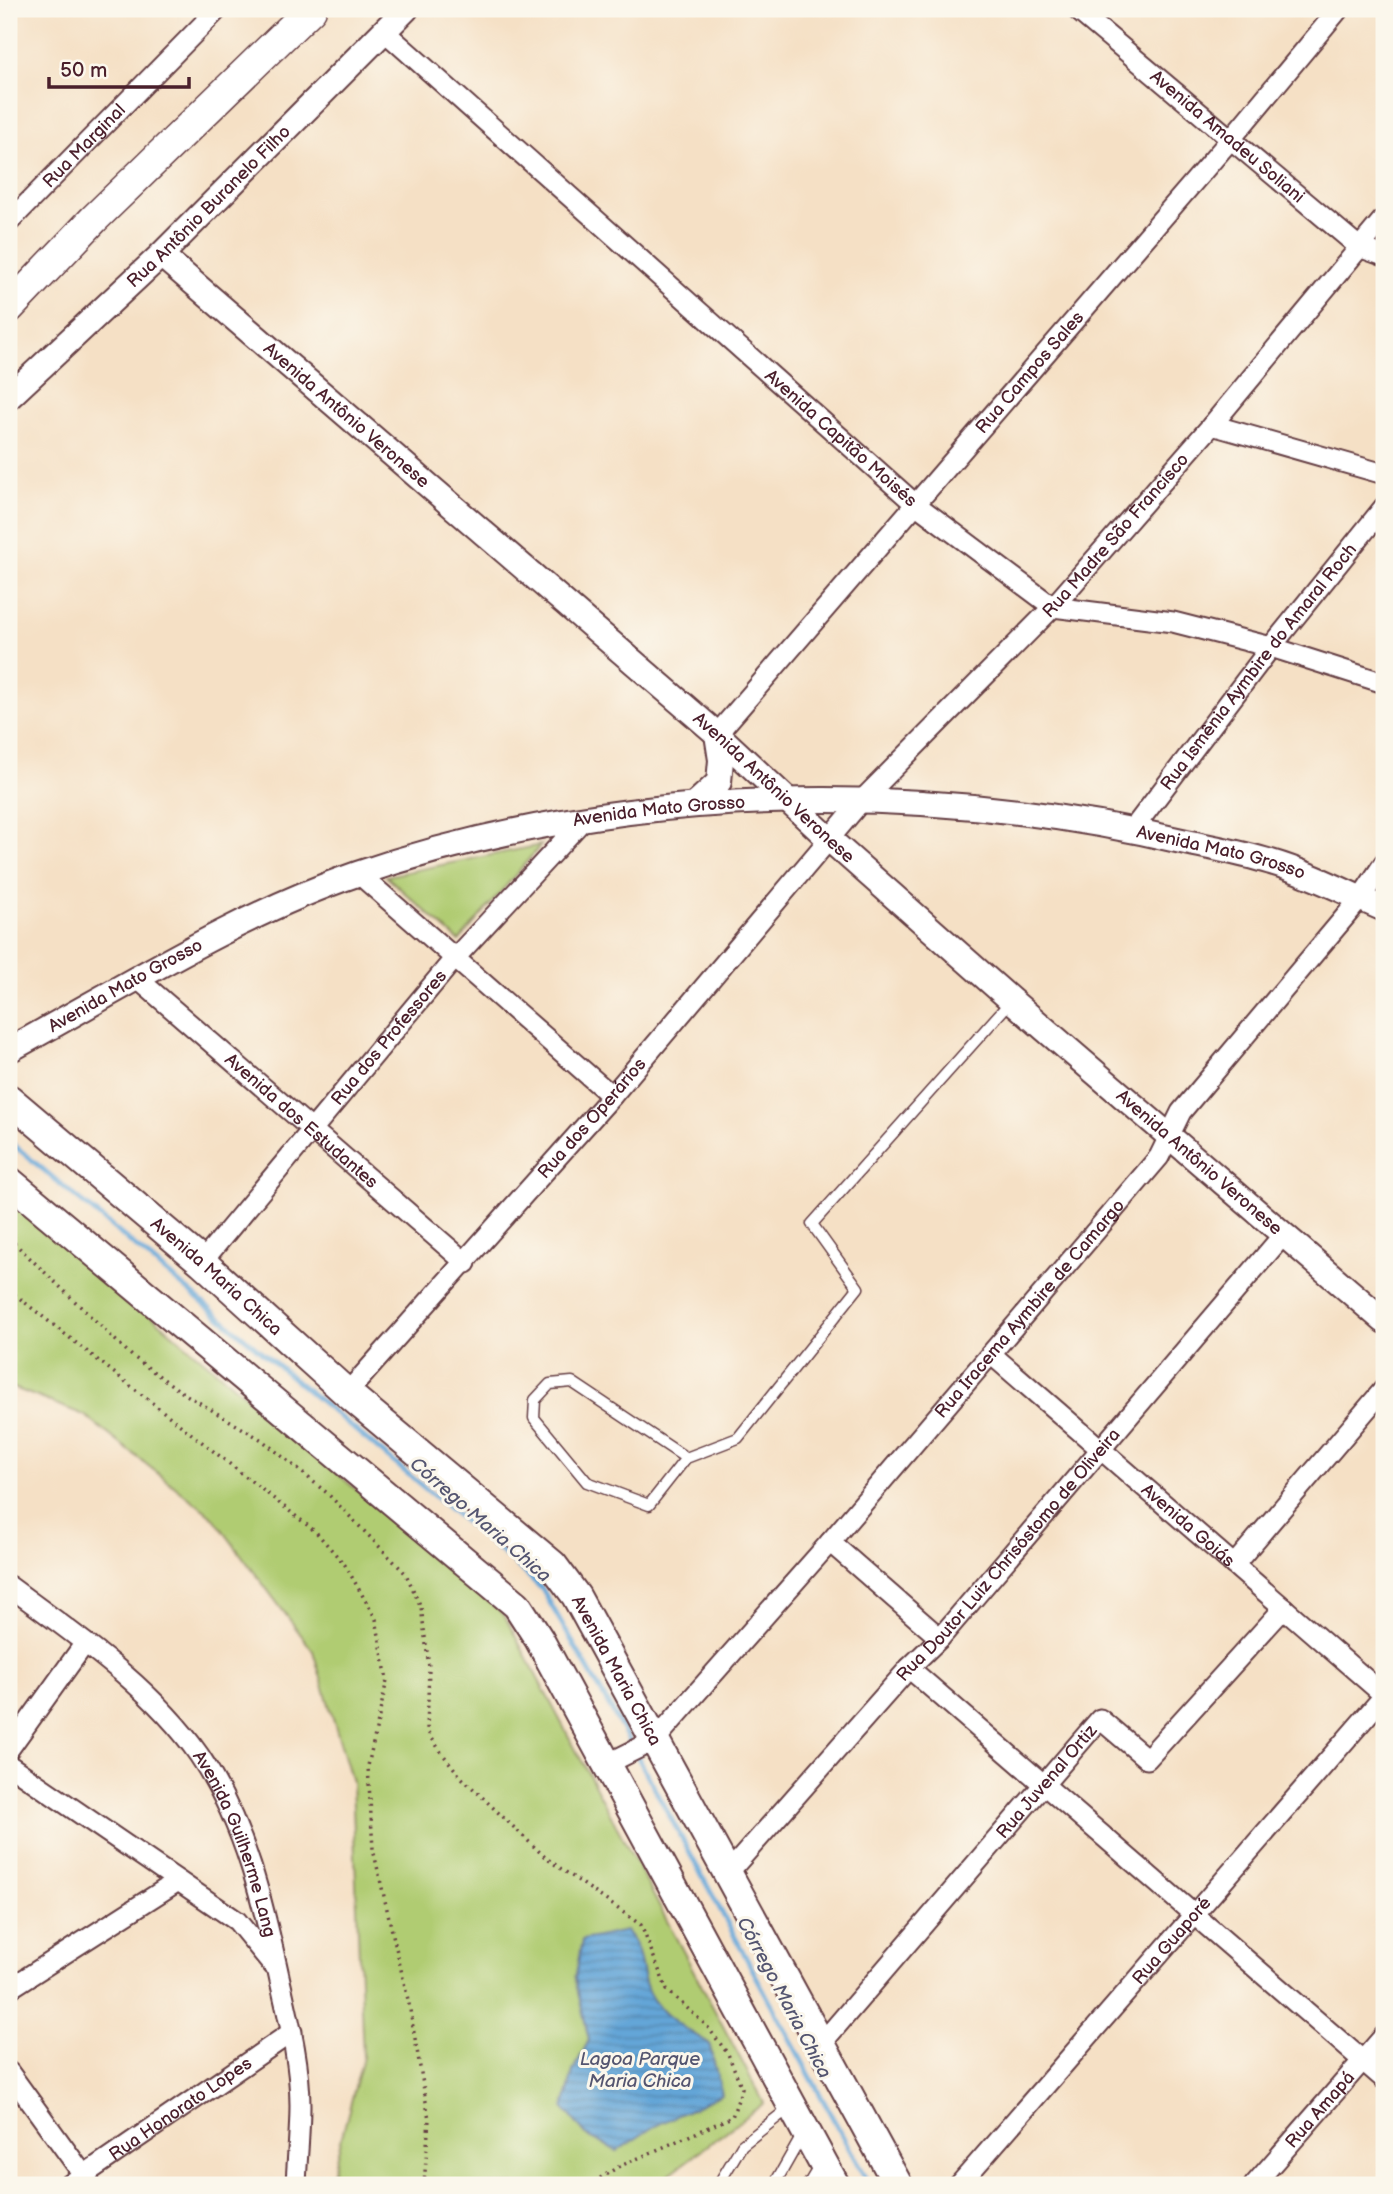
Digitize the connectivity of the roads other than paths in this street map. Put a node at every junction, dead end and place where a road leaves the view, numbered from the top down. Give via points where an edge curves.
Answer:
1 (218, 9) edge
2 (311, 9) edge
3 (405, 9) edge
4 (1076, 9) edge
5 (1339, 9) edge
6 (384, 31) junction
7 (1230, 140) junction
8 (1384, 218) edge
9 (9, 222) edge
10 (1359, 247) junction
11 (162, 255) junction
12 (1384, 256) edge
13 (9, 308) edge
14 (9, 397) edge
15 (1212, 425) junction
16 (1384, 474) edge
17 (914, 503) junction
18 (1384, 507) edge
19 (1053, 607) junction
20 (1271, 647) junction
21 (1384, 683) edge
22 (717, 734) junction
23 (863, 799) junction
24 (794, 803) junction
25 (695, 804) junction
26 (583, 820) junction
27 (1133, 829) junction
28 (829, 839) junction
29 (1384, 863) edge
30 (359, 874) junction
31 (1360, 899) junction
32 (1384, 909) edge
33 (454, 959) junction
34 (139, 979) junction
35 (1011, 1000) junction
36 (9, 1050) edge
37 (612, 1096) junction
38 (9, 1099) edge
39 (313, 1129) junction
40 (1170, 1135) junction
41 (9, 1181) edge
42 (1284, 1234) junction
43 (202, 1262) junction
44 (466, 1263) junction
45 (1382, 1314) edge
46 (991, 1354) junction
47 (1384, 1389) edge
48 (347, 1394) junction
49 (1100, 1449) junction
50 (685, 1458) junction
51 (830, 1542) junction
52 (1234, 1565) junction
53 (9, 1586) edge
54 (1284, 1608) junction
55 (940, 1638) junction
56 (85, 1643) junction
57 (909, 1668) junction
58 (1384, 1695) edge
59 (653, 1742) junction
60 (9, 1749) edge
61 (610, 1763) junction
62 (9, 1765) edge
63 (1043, 1787) junction
64 (728, 1873) junction
65 (178, 1881) junction
66 (1194, 1916) junction
67 (278, 1971) junction
68 (9, 1990) edge
69 (292, 2032) junction
70 (1384, 2036) edge
71 (821, 2044) junction
72 (1363, 2060) junction
73 (9, 2072) edge
74 (1384, 2079) edge
75 (792, 2106) junction
76 (806, 2131) junction
77 (825, 2179) edge
78 (81, 2182) edge
79 (296, 2185) edge
80 (718, 2185) edge
81 (774, 2185) edge
82 (898, 2185) edge
83 (959, 2185) edge
84 (1254, 2185) edge

1 - 9 street, Rua Marginal
2 - 13 main road
3 - 6 street, Rua Antônio Buranelo Filho
4 - 7 street, Avenida Amadeu Soliani
5 - 7 street, Rua Campos Sales
6 - 11 street, Rua Antônio Buranelo Filho
6 - 17 street, Avenida Capitão Moisés
7 - 10 street, Avenida Amadeu Soliani
7 - 17 street, Rua Campos Sales
8 - 10 street, Rua Madre São Francisco
10 - 12 street, Avenida Amadeu Soliani
10 - 15 street, Rua Madre São Francisco
11 - 14 street, Rua Antônio Buranelo Filho
11 - 22 street, Avenida Antônio Veronese
15 - 16 street
15 - 19 street, Rua Madre São Francisco
17 - 19 street, Avenida Capitão Moisés
17 - 22 street, Rua Campos Sales
18 - 20 street, Rua Ismênia Aymbire do Amaral Roch
19 - 20 street, Avenida Capitão Moisés via 1173,622
19 - 23 street, Rua Madre São Francisco
20 - 21 street, Avenida Capitão Moisés
20 - 27 street, Rua Ismênia Aymbire do Amaral Roch
22 - 24 street, Avenida Antônio Veronese
22 - 25 street via 719,782
23 - 24 street, Avenida Mato Grosso
23 - 27 street, Avenida Mato Grosso via 1015,810
23 - 28 street, Rua Madre São Francisco
24 - 25 street, Avenida Mato Grosso
24 - 28 street, Avenida Antônio Veronese
25 - 26 street, Avenida Mato Grosso
26 - 30 street, Avenida Mato Grosso via 479,840
26 - 33 street, Rua dos Professores
27 - 31 street, Avenida Mato Grosso via 1272,862
28 - 35 street, Avenida Antônio Veronese
28 - 37 street, Rua dos Operários
29 - 31 street, Rua Iracema Aymbire de Camargo
30 - 33 street
30 - 34 street, Avenida Mato Grosso via 274,906
31 - 32 street, Avenida Mato Grosso
31 - 40 street, Rua Iracema Aymbire de Camargo via 1181,1112
33 - 37 street
33 - 39 street, Rua dos Professores
34 - 36 street, Avenida Mato Grosso
34 - 39 street, Avenida dos Estudantes
35 - 40 street, Avenida Antônio Veronese
35 - 50 lane via 812,1224 859,1288 737,1438
37 - 44 street, Rua dos Operários
38 - 43 main road, Avenida Maria Chica
39 - 43 street, Rua dos Professores
39 - 44 street, Avenida dos Estudantes
40 - 42 street, Avenida Antônio Veronese
40 - 46 street, Rua Iracema Aymbire de Camargo via 1159,1157
41 - 61 main road via 517,1605
42 - 45 street, Avenida Antônio Veronese
42 - 49 street, Rua Doutor Luiz Chrisóstomo de Oliveira
43 - 48 main road, Avenida Maria Chica
44 - 48 street, Rua dos Operários
46 - 49 street, Avenida Goiás
46 - 51 street, Rua Iracema Aymbire de Camargo
47 - 52 street
48 - 59 main road, Avenida Maria Chica via 553,1565 576,1596
49 - 52 street, Avenida Goiás
49 - 55 street, Rua Doutor Luiz Chrisóstomo de Oliveira
50 - 50 lane via 572,1382 550,1384 535,1400 534,1418 587,1482 649,1505
51 - 55 street
51 - 59 street, Rua Iracema Aymbire de Camargo
52 - 54 street, Avenida Goiás
53 - 56 street, Avenida Guilherme Lang
54 - 58 street, Avenida Goiás
54 - 63 street, Rua Juvenal Ortiz via 1147,1759 1100,1719
55 - 57 street, Rua Doutor Luiz Chrisóstomo de Oliveira
56 - 60 street
56 - 67 street, Avenida Guilherme Lang via 149,1698 198,1755 233,1816
57 - 63 street
57 - 64 street, Rua Doutor Luiz Chrisóstomo de Oliveira
58 - 66 street, Rua Guaporé
59 - 61 street
59 - 64 main road, Avenida Maria Chica
61 - 75 main road
62 - 65 street
63 - 66 street
63 - 71 street, Rua Juvenal Ortiz
64 - 71 main road, Avenida Maria Chica
65 - 67 street via 237,1921
65 - 68 street
66 - 72 street
66 - 83 street, Rua Guaporé
67 - 69 street, Avenida Guilherme Lang
69 - 78 street, Rua Honorato Lopes
69 - 79 street, Avenida Guilherme Lang via 300,2104
70 - 72 street, Rua Amapá
71 - 82 main road, Avenida Maria Chica
72 - 74 street
72 - 84 street, Rua Amapá
73 - 78 street
75 - 76 main road
75 - 80 lane via 742,2145
76 - 77 main road
76 - 81 lane

